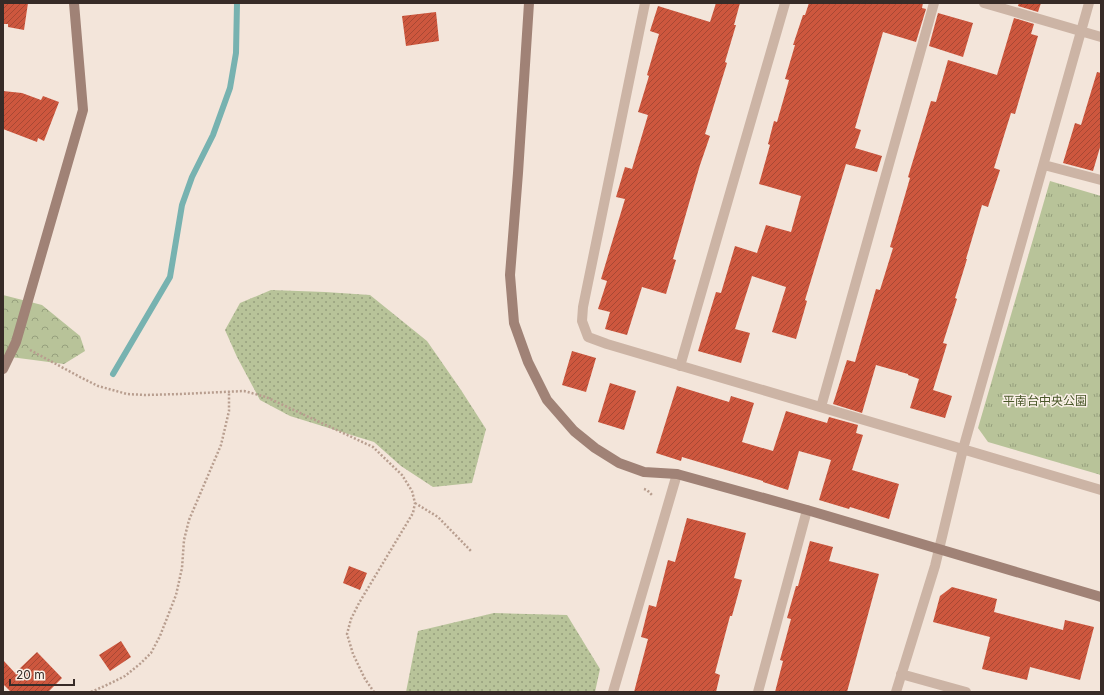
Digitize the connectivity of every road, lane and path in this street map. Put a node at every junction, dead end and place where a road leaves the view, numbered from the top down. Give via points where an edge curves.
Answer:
1 (74, 3) edge
2 (529, 3) edge
3 (645, 3) edge
4 (785, 3) edge
5 (934, 3) edge
6 (984, 3) edge
7 (1089, 3) edge
8 (1081, 31) junction
9 (1101, 37) edge
10 (1044, 164) junction
11 (1101, 180) edge
12 (16, 342) junction
13 (680, 366) junction
14 (3, 369) edge
15 (229, 391) junction
16 (821, 407) junction
17 (963, 449) junction
18 (677, 474) junction
19 (640, 488) dead end
20 (1101, 490) edge
21 (653, 496) dead end
22 (415, 503) junction
23 (807, 510) junction
24 (939, 549) junction
25 (472, 552) dead end
26 (1101, 597) edge
27 (901, 674) junction
28 (91, 692) edge
29 (374, 692) edge
30 (613, 692) edge
31 (758, 692) edge
32 (896, 692) edge
33 (966, 692) edge

1 - 12 street via 84,110
2 - 18 street via 510,275 514,323 528,362 547,400 574,431 619,463 644,472
3 - 13 street via 582,321 588,337
4 - 13 street
5 - 16 street
6 - 8 street
7 - 8 street
8 - 9 street
8 - 10 street
10 - 11 street
10 - 17 street
12 - 14 street
12 - 15 path via 98,386 127,394
13 - 16 street
15 - 22 path via 244,391 266,397 373,447 402,475 412,491
15 - 28 path via 229,411 221,444 189,520 176,595 160,636 151,653 130,671
16 - 17 street
17 - 20 street
17 - 24 street
18 - 23 street
18 - 30 street
19 - 21 path
22 - 25 path via 438,517
22 - 29 path via 413,513 350,619 347,634 353,654
23 - 24 street
23 - 31 street
24 - 26 street
24 - 27 street
27 - 32 street
27 - 33 street

